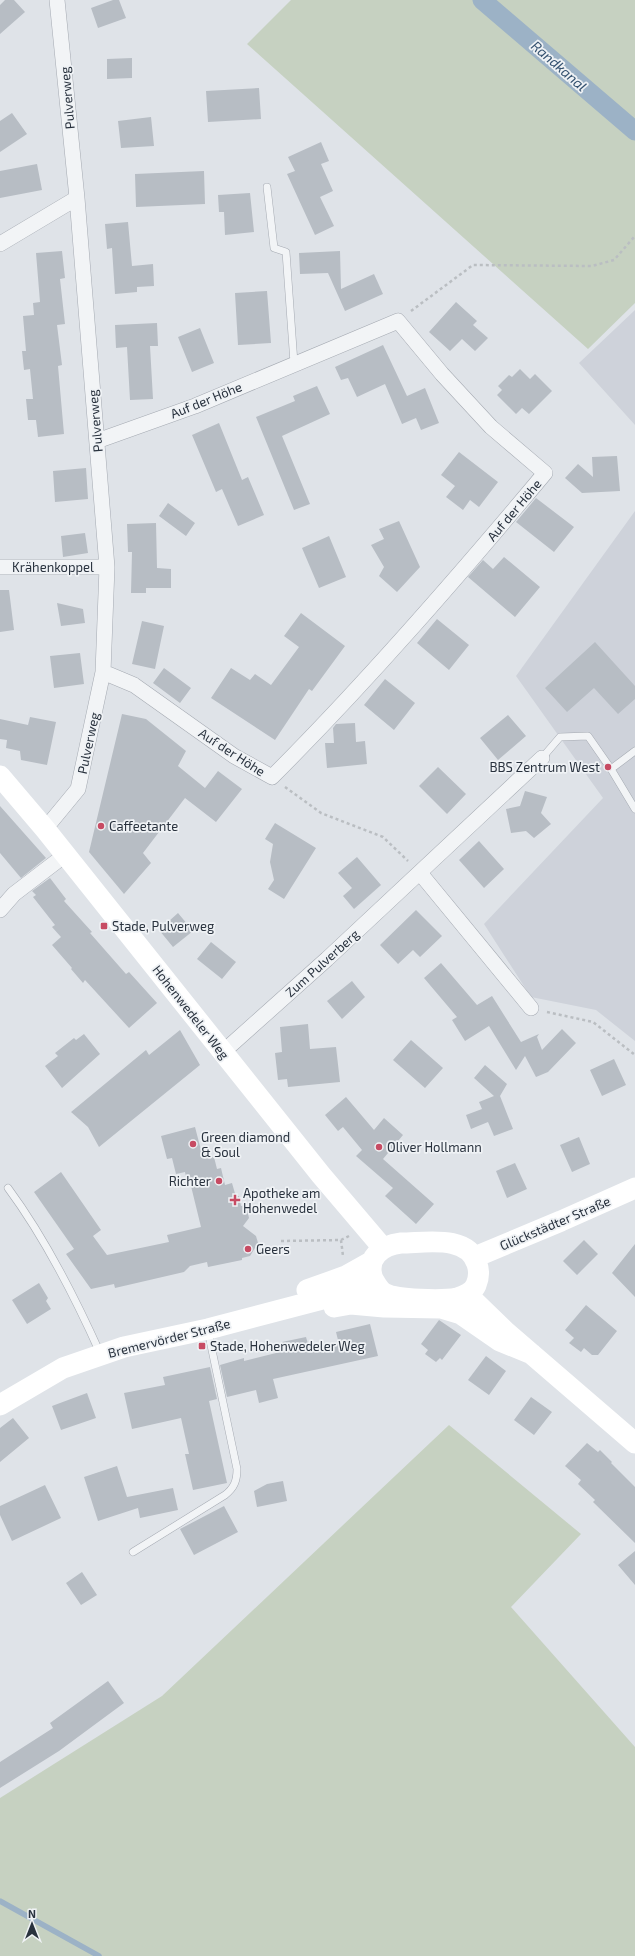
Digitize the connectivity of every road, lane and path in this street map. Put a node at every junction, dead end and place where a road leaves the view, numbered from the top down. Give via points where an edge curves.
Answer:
1 (57, 0) edge
2 (267, 187) dead end
3 (77, 198) junction
4 (635, 236) edge
5 (0, 244) edge
6 (398, 321) junction
7 (294, 364) junction
8 (97, 441) junction
9 (0, 567) edge
10 (107, 567) junction
11 (103, 672) junction
12 (635, 751) edge
13 (542, 758) joint
14 (611, 769) junction
15 (0, 776) edge
16 (272, 777) junction
17 (635, 809) edge
18 (45, 829) junction
19 (65, 855) junction
20 (420, 873) junction
21 (0, 910) edge
22 (531, 1008) joint
23 (223, 1052) junction
24 (635, 1055) edge
25 (8, 1188) dead end
26 (635, 1188) edge
27 (340, 1240) dead end
28 (281, 1241) dead end
29 (377, 1255) junction
30 (475, 1257) junction
31 (478, 1278) junction
32 (378, 1287) junction
33 (463, 1296) junction
34 (276, 1309) junction
35 (208, 1329) junction
36 (532, 1354) junction
37 (101, 1355) junction
38 (0, 1405) edge
39 (635, 1443) edge
40 (133, 1552) dead end

1 - 3 street, Pulverweg
2 - 7 lane via 274,248 286,252
3 - 5 street
3 - 8 street, Pulverweg
4 - 6 path via 614,260 592,266 473,265
6 - 7 street, Auf der Höhe
6 - 16 street, Auf der Höhe via 491,427 545,473 483,547 324,724
7 - 8 street, Auf der Höhe via 194,406
8 - 10 street, Pulverweg
9 - 10 street, Krähenkoppel
10 - 11 street, Pulverweg
11 - 16 street, Auf der Höhe via 134,685 234,756
11 - 18 street, Pulverweg via 78,789
12 - 14 lane
13 - 14 lane via 560,737 588,736
13 - 20 street, Zum Pulverberg
14 - 17 lane
15 - 18 main road, Hohenwedeler Weg
16 - 20 path via 321,813 383,838
18 - 19 main road, Hohenwedeler Weg
19 - 21 street via 14,894
19 - 23 main road, Hohenwedeler Weg
20 - 22 street
20 - 23 street, Zum Pulverberg
22 - 24 path via 593,1022
23 - 29 main road, Hohenwedeler Weg via 321,1175
25 - 37 lane via 23,1208 67,1283
26 - 30 main road, Glückstädter Straße
27 - 28 path
29 - 30 main road, Bremervörder Straße via 391,1244 450,1243 469,1249
29 - 32 main road via 371,1271
29 - 34 main road, Bremervörder Straße via 346,1276 308,1290
30 - 31 main road
31 - 33 main road via 476,1285
31 - 36 main road via 515,1325
32 - 33 main road via 384,1293 402,1298 449,1299
32 - 34 main road, Bremervörder Straße
33 - 36 main road via 473,1300
34 - 35 main road, Bremervörder Straße
34 - 36 main road via 319,1310 351,1304 441,1308 461,1314 500,1342
35 - 37 main road, Bremervörder Straße via 124,1347
35 - 40 lane via 237,1479 233,1489 225,1495
36 - 39 main road
37 - 38 main road, Bremervörder Straße via 63,1368

